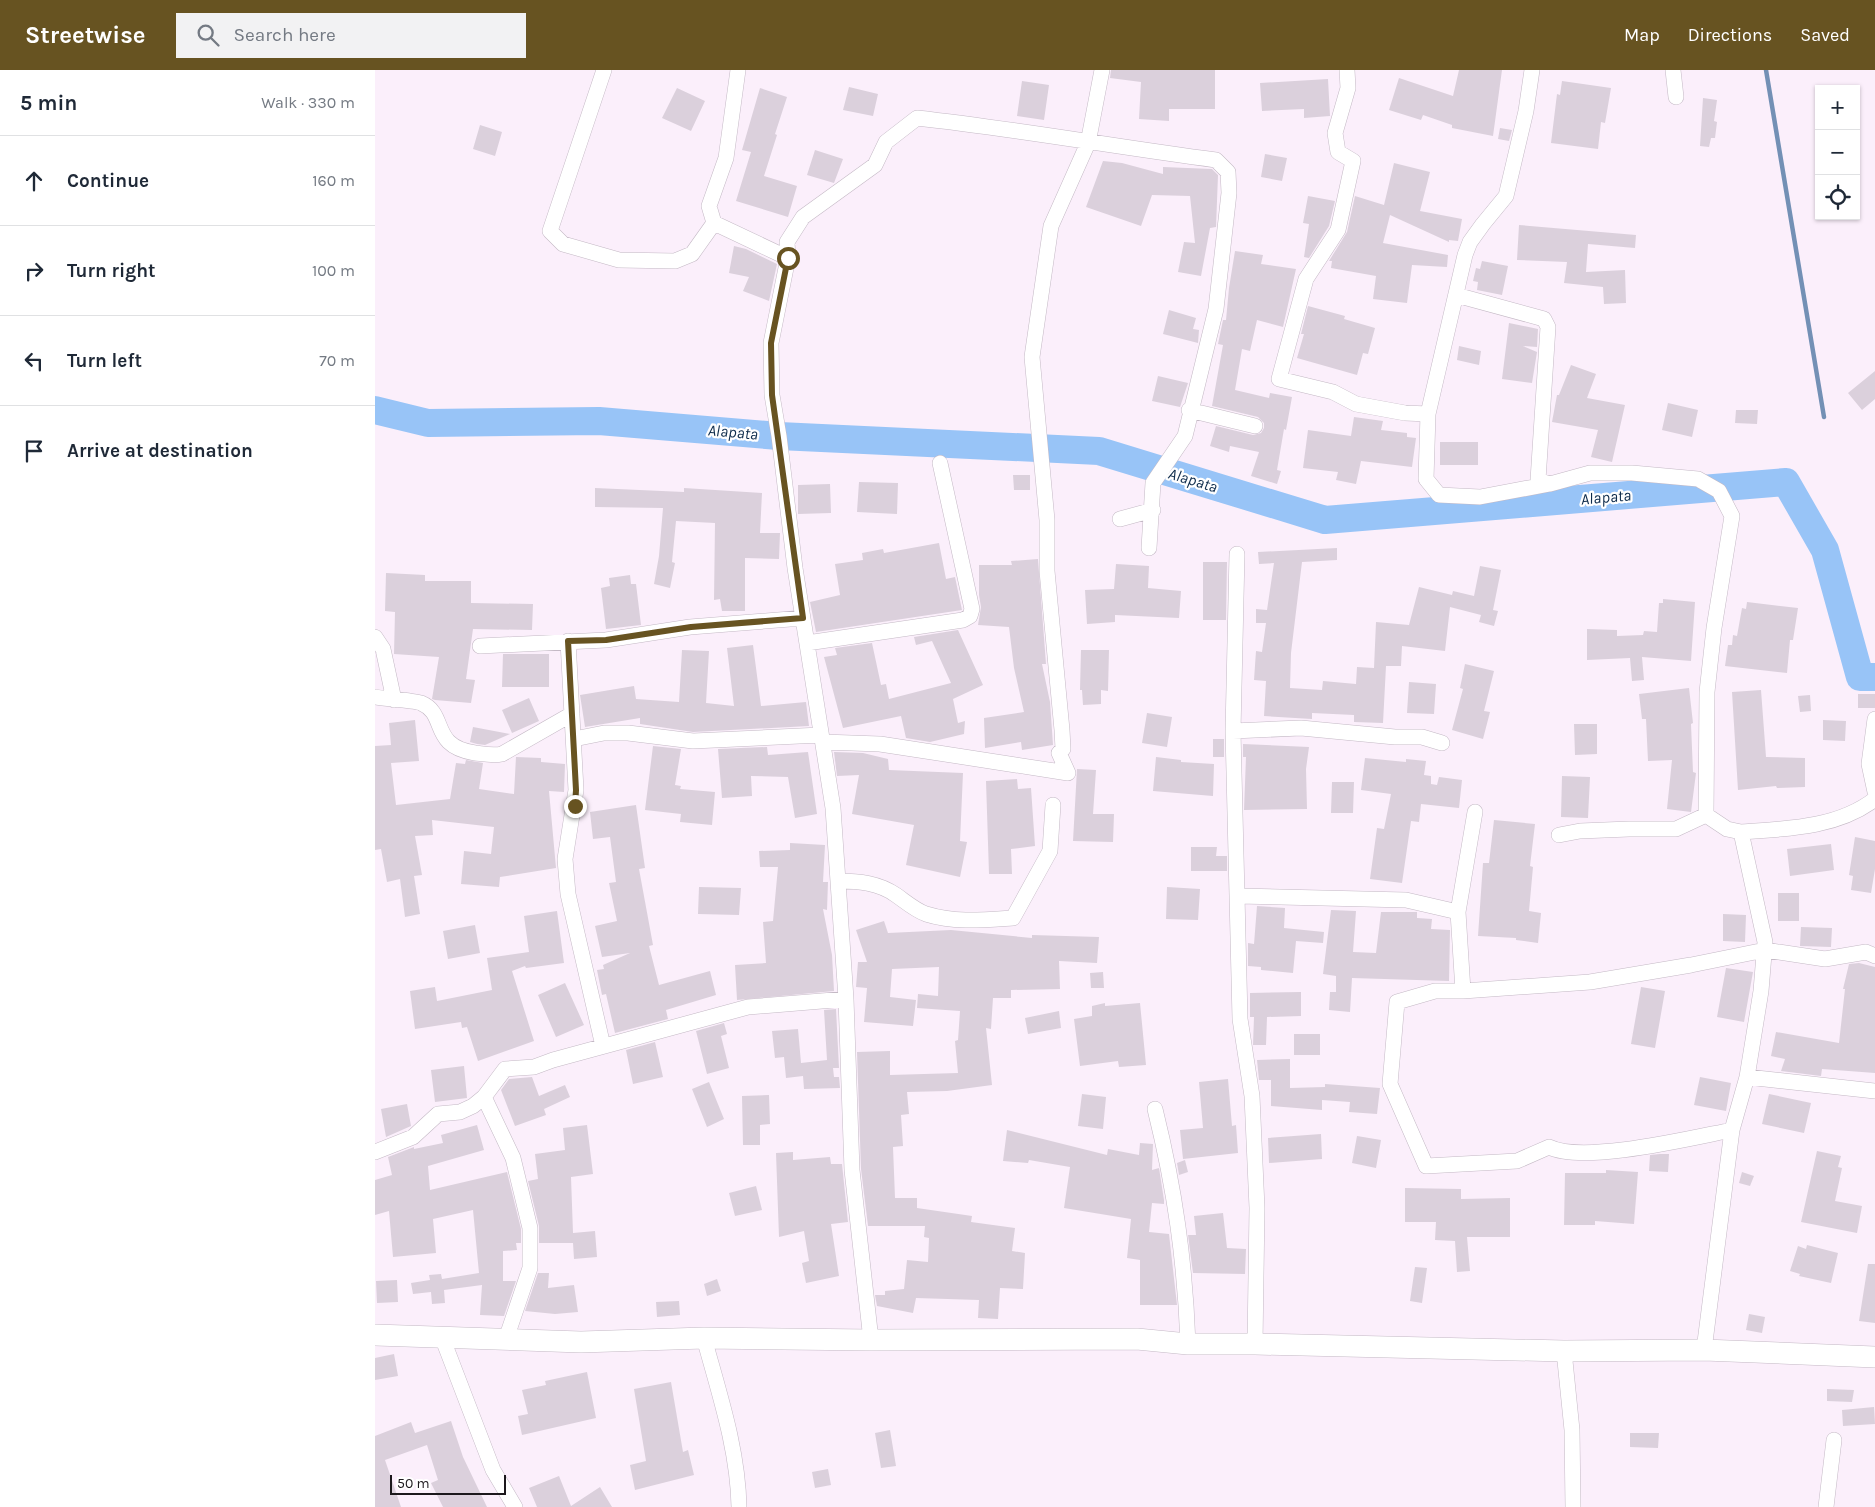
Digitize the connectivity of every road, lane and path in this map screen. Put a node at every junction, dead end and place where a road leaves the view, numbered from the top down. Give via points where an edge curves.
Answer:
1 (604, 70) edge
2 (737, 70) edge
3 (1102, 70) edge
4 (1347, 70) edge
5 (1532, 70) edge
6 (1673, 70) edge
7 (1676, 97) dead end
8 (1088, 143) junction
9 (714, 222) junction
10 (788, 258) junction
11 (1457, 295) junction
12 (1189, 410) junction
13 (1428, 414) junction
14 (1255, 426) dead end
15 (940, 463) dead end
16 (1550, 484) junction
17 (1153, 510) junction
18 (1120, 519) dead end
19 (1149, 548) dead end
20 (1237, 554) dead end
21 (803, 618) junction
22 (375, 637) edge
23 (568, 641) junction
24 (807, 643) junction
25 (480, 646) dead end
26 (375, 697) edge
27 (394, 700) junction
28 (572, 714) junction
29 (1875, 719) edge
30 (1233, 731) junction
31 (822, 739) junction
32 (573, 740) junction
33 (1441, 743) dead end
34 (1875, 792) edge
35 (1875, 799) edge
36 (1053, 805) dead end
37 (1475, 812) dead end
38 (1706, 815) junction
39 (1741, 832) junction
40 (1559, 835) dead end
41 (838, 881) junction
42 (1238, 896) junction
43 (1458, 912) junction
44 (1765, 950) junction
45 (1875, 954) edge
46 (1463, 991) junction
47 (846, 999) junction
48 (603, 1046) junction
49 (1747, 1077) junction
50 (1875, 1091) edge
51 (484, 1097) junction
52 (1155, 1109) dead end
53 (1732, 1130) junction
54 (375, 1152) edge
55 (375, 1335) edge
56 (442, 1337) junction
57 (704, 1338) junction
58 (506, 1339) junction
59 (871, 1340) junction
60 (1188, 1344) junction
61 (1255, 1344) junction
62 (1704, 1350) junction
63 (1564, 1351) junction
64 (1875, 1357) edge
65 (1834, 1440) dead end
66 (515, 1507) edge
67 (739, 1507) edge
68 (1573, 1507) edge
69 (1826, 1507) edge

1 - 9 street via 550,231 563,244 619,260 675,261 692,254
2 - 9 street via 726,158 709,206
3 - 8 street
4 - 13 street via 1347,88 1335,133 1338,152 1353,161 1350,178 1338,230 1306,279 1279,379 1333,392 1356,404
5 - 11 street via 1506,196 1470,242
6 - 7 street
8 - 10 street via 917,118 886,142 875,165 803,217 787,242
8 - 12 street via 1216,160 1228,172 1229,194 1216,309
8 - 31 street via 1051,226 1031,357 1062,730 1063,749 1059,753 1068,773 880,744
9 - 10 street
10 - 21 street via 771,343 772,395
11 - 13 street
11 - 16 street via 1544,319 1548,328 1537,468 1538,480
12 - 14 street
12 - 17 street via 1185,436 1153,483
13 - 16 street via 1426,479 1439,495 1480,497
15 - 24 street via 972,609 969,616 963,620
16 - 38 street via 1590,473 1698,479 1719,491 1732,516 1724,552 1707,692
17 - 18 street
17 - 19 street
20 - 30 street
21 - 23 street via 691,627 606,640
21 - 24 street
22 - 27 street via 383,648
23 - 25 street
23 - 28 street
24 - 31 street
26 - 27 street
27 - 28 street via 420,703 430,709 449,744 461,750 495,756
28 - 32 street
29 - 34 street via 1869,764
30 - 33 street via 1301,728 1395,737 1422,736
30 - 42 street
31 - 32 street via 693,742 628,732
31 - 41 street via 833,808
32 - 48 street via 576,790 565,859 568,894
35 - 39 street via 1861,810 1834,819 1796,828
36 - 41 street via 1050,851 1013,918 966,921 925,913 875,885
37 - 43 street
38 - 39 street via 1727,829
38 - 40 street via 1676,829 1619,829
39 - 44 street
41 - 47 street
42 - 43 street via 1406,900
42 - 61 street via 1240,1019 1251,1096 1257,1208
43 - 46 street
44 - 45 street via 1825,959 1866,952
44 - 46 street via 1590,982
44 - 49 street
46 - 53 street via 1435,991 1397,1002 1390,1084 1426,1166 1517,1161 1549,1147 1560,1152 1585,1153 1667,1143
47 - 48 street via 748,1007
47 - 59 street via 852,1170
48 - 51 street via 534,1067 505,1069
49 - 50 street
49 - 53 street
51 - 54 street via 460,1112 439,1114 413,1137
51 - 58 street via 513,1158 530,1228 530,1268
52 - 60 street via 1171,1175 1181,1241
53 - 62 street
55 - 56 main road
56 - 58 main road
56 - 66 street via 493,1470
57 - 58 main road via 581,1342
57 - 59 main road
57 - 67 street via 733,1446 739,1478
59 - 60 main road via 1137,1339
60 - 61 main road
61 - 63 main road
62 - 63 main road
62 - 64 main road
63 - 68 street
65 - 69 street

